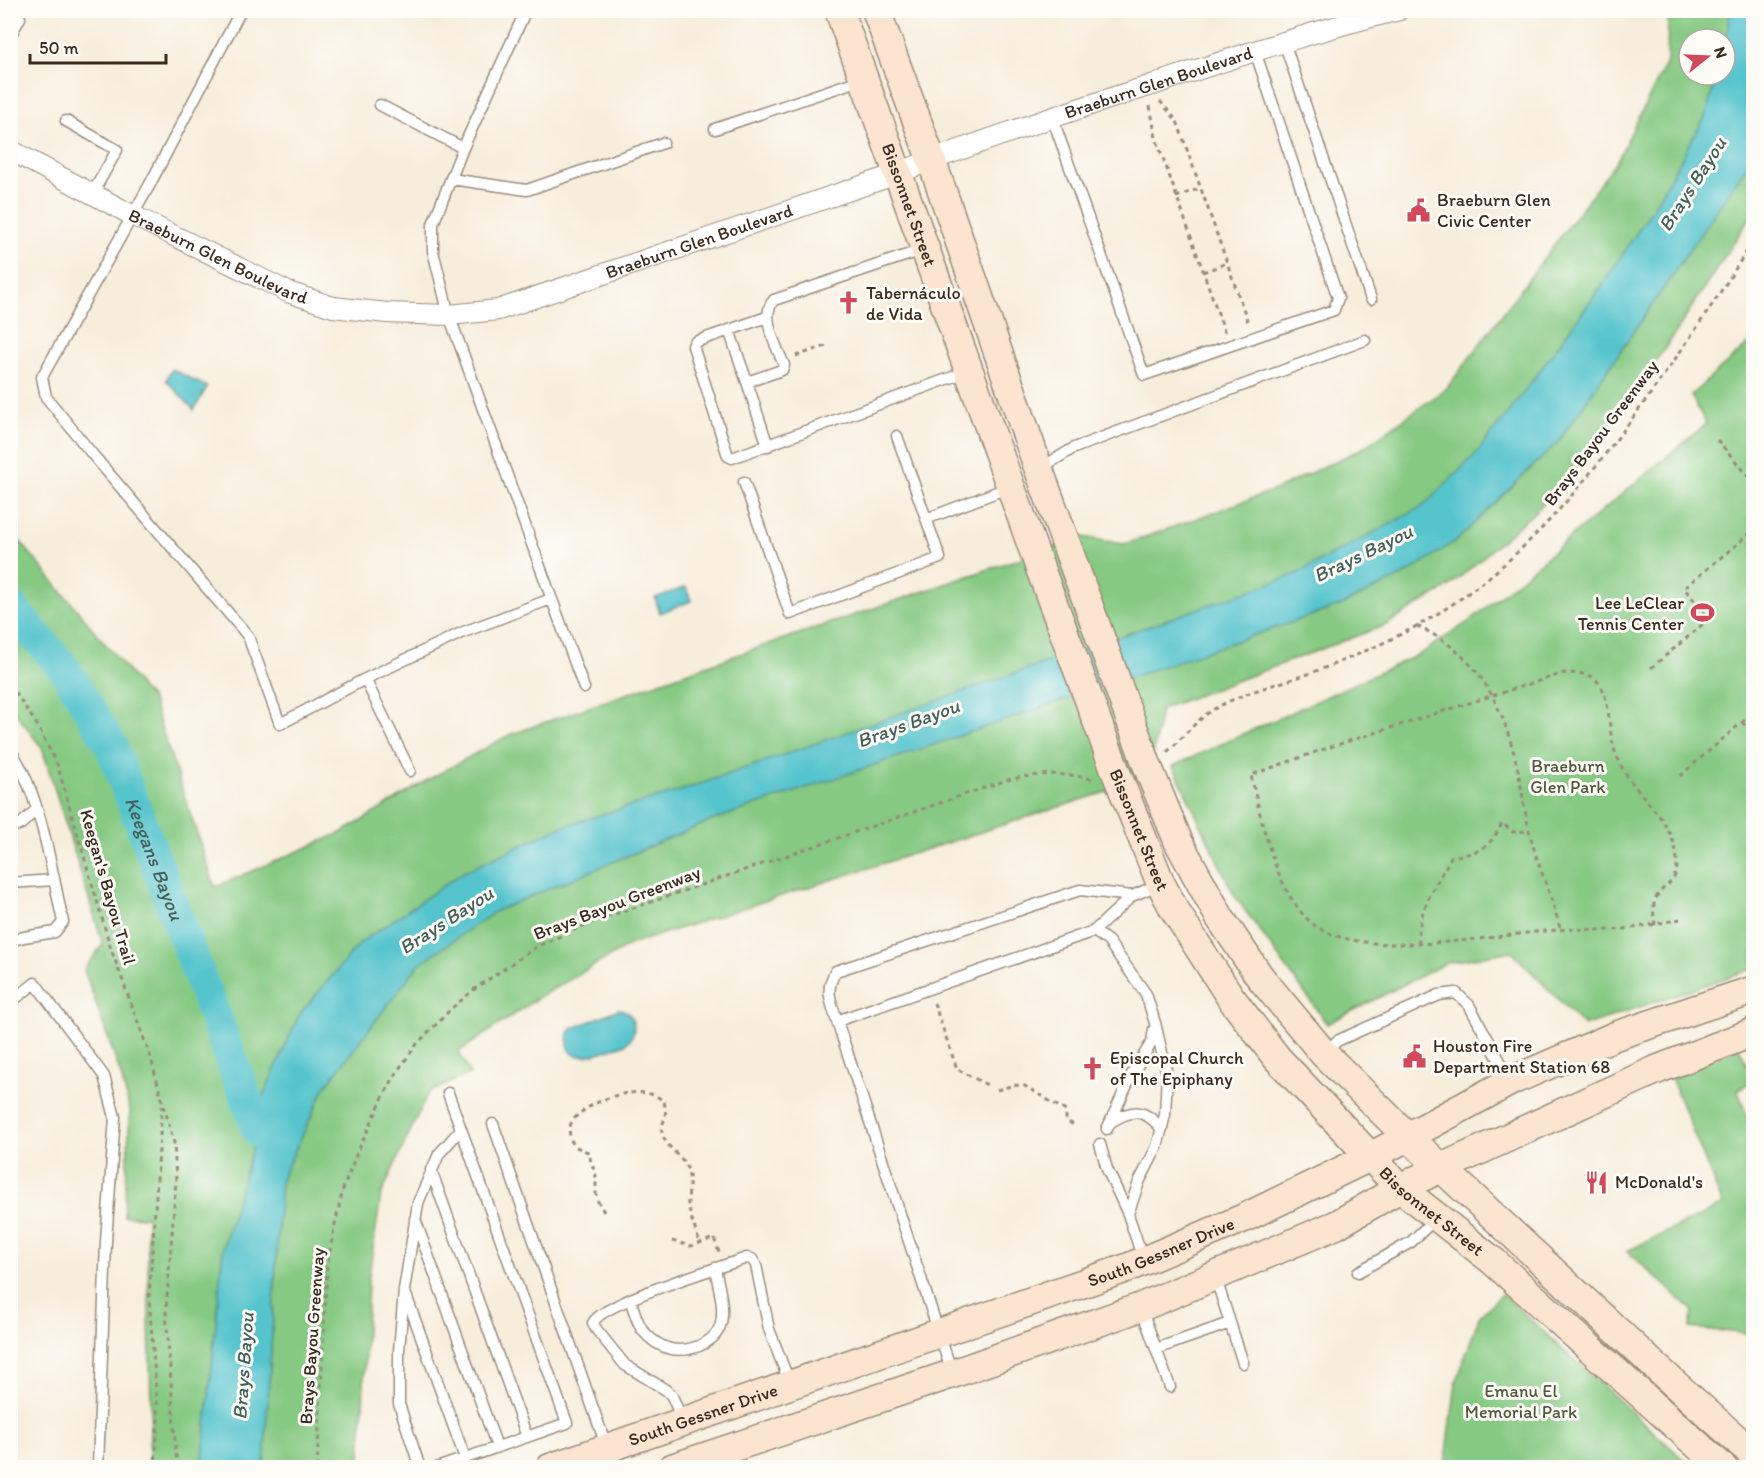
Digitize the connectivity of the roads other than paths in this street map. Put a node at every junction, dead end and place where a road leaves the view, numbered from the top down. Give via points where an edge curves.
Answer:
1 (241, 10) edge
2 (526, 10) edge
3 (839, 10) edge
4 (876, 10) edge
5 (10, 12) edge
6 (1387, 12) edge
7 (10, 36) edge
8 (1284, 42) junction
9 (1255, 51) junction
10 (863, 79) junction
11 (380, 105) dead end
12 (1052, 117) junction
13 (66, 120) dead end
14 (715, 129) dead end
15 (663, 143) dead end
16 (463, 148) junction
17 (10, 150) edge
18 (931, 159) junction
19 (897, 173) junction
20 (451, 179) junction
21 (92, 194) junction
22 (132, 215) junction
23 (925, 249) junction
24 (1371, 298) dead end
25 (449, 315) junction
26 (767, 317) junction
27 (729, 330) junction
28 (1365, 340) dead end
29 (969, 371) junction
30 (747, 382) junction
31 (897, 436) dead end
32 (768, 446) junction
33 (1039, 470) junction
34 (744, 482) dead end
35 (1009, 483) junction
36 (926, 519) junction
37 (551, 599) junction
38 (365, 679) junction
39 (584, 688) dead end
40 (10, 750) edge
41 (410, 771) dead end
42 (37, 809) junction
43 (10, 828) edge
44 (54, 880) junction
45 (10, 883) edge
46 (1161, 884) junction
47 (1132, 896) junction
48 (1220, 918) junction
49 (1094, 931) junction
50 (1192, 938) junction
51 (10, 941) edge
52 (1754, 990) edge
53 (10, 1003) edge
54 (837, 1021) junction
55 (1155, 1023) junction
56 (1753, 1034) edge
57 (1324, 1054) junction
58 (1511, 1081) junction
59 (448, 1093) dead end
60 (493, 1124) dead end
61 (461, 1129) junction
62 (1162, 1129) junction
63 (1407, 1136) junction
64 (1100, 1144) dead end
65 (1370, 1156) junction
66 (1441, 1168) junction
67 (431, 1170) junction
68 (1400, 1188) junction
69 (1128, 1214) junction
70 (1437, 1217) junction
71 (414, 1219) junction
72 (1135, 1264) junction
73 (715, 1268) junction
74 (1358, 1272) dead end
75 (1215, 1276) junction
76 (404, 1290) junction
77 (630, 1299) junction
78 (1141, 1307) junction
79 (1230, 1323) junction
80 (939, 1333) junction
81 (1156, 1349) junction
82 (1243, 1363) dead end
83 (1657, 1368) junction
84 (952, 1374) junction
85 (790, 1385) junction
86 (1170, 1387) dead end
87 (1636, 1390) junction
88 (683, 1422) junction
89 (528, 1437) junction
90 (497, 1447) junction
91 (1754, 1455) edge
92 (465, 1458) junction
93 (612, 1458) edge
94 (98, 1467) edge
95 (420, 1467) edge
96 (437, 1467) edge
97 (549, 1467) edge
98 (672, 1467) edge
99 (1723, 1467) edge

1 - 22 lane
2 - 16 lane
3 - 10 main road, Bissonnet Street
4 - 18 main road, Bissonnet Street
5 - 7 lane via 20,18
6 - 8 street, Braeburn Glen Boulevard
8 - 9 street, Braeburn Glen Boulevard
8 - 24 lane
9 - 12 street, Braeburn Glen Boulevard
9 - 12 lane via 1338,298 1334,310 1144,375
10 - 14 lane
10 - 19 main road, Bissonnet Street
11 - 16 lane
12 - 18 street, Braeburn Glen Boulevard
13 - 21 lane via 117,150
15 - 20 lane via 527,190
16 - 20 lane
17 - 21 street, Braeburn Glen Boulevard
18 - 19 street, Braeburn Glen Boulevard
18 - 33 main road, Bissonnet Street
19 - 23 main road, Bissonnet Street
19 - 25 street, Braeburn Glen Boulevard via 498,310
20 - 25 lane via 433,225 433,251
21 - 22 street, Braeburn Glen Boulevard
22 - 25 street, Braeburn Glen Boulevard via 288,292 333,308
22 - 38 lane via 42,377 46,397 249,636 280,724
23 - 26 lane via 774,300
23 - 29 main road, Bissonnet Street
25 - 37 lane
26 - 27 lane
26 - 30 lane via 784,365 782,370
27 - 30 lane
27 - 32 lane via 694,342 693,346 728,456
28 - 33 lane via 1074,448
29 - 32 lane
29 - 35 main road, Bissonnet Street
30 - 32 lane
31 - 36 lane
33 - 35 main road
33 - 48 main road, Bissonnet Street via 1153,755 1179,843
34 - 36 lane via 790,614 939,558
35 - 36 lane via 1002,490
35 - 46 main road, Bissonnet Street via 1107,772
37 - 38 lane via 461,633
37 - 39 lane
38 - 41 lane
40 - 42 lane
42 - 43 lane via 21,824
42 - 44 lane
44 - 45 lane
44 - 51 lane via 63,922 55,932
46 - 47 lane
46 - 50 main road, Bissonnet Street
47 - 49 lane
47 - 54 lane via 1080,890 836,971 828,994
48 - 50 main road
48 - 57 main road, Bissonnet Street via 1260,977
49 - 54 lane
49 - 55 lane via 1108,941 1146,994
50 - 65 main road, Bissonnet Street via 1277,1058
52 - 58 main road, South Gessner Drive via 1615,1036
53 - 94 lane via 35,983 104,1076 115,1117
54 - 80 lane
55 - 62 lane via 1167,1074
55 - 62 lane via 1152,1041 1109,1126 1130,1113 1141,1113 1149,1115
56 - 66 main road via 1656,1070
57 - 58 lane via 1337,1041 1439,995 1456,993 1469,1005
57 - 63 main road, Bissonnet Street
58 - 63 main road, South Gessner Drive
59 - 61 lane
60 - 93 lane
61 - 67 lane
61 - 89 lane via 567,1423
62 - 69 lane
63 - 65 main road, South Gessner Drive
63 - 66 main road, Bissonnet Street
64 - 69 lane
65 - 68 main road, Bissonnet Street
65 - 72 main road, South Gessner Drive via 1244,1218
66 - 68 main road
66 - 83 main road, Bissonnet Street
67 - 71 lane
67 - 89 lane
68 - 70 main road, Bissonnet Street
68 - 75 main road via 1336,1225
69 - 72 lane
70 - 74 lane via 1411,1242
70 - 87 main road, Bissonnet Street via 1493,1261
71 - 76 lane
71 - 90 lane
72 - 78 main road
72 - 80 main road, South Gessner Drive
73 - 77 lane
73 - 77 lane via 721,1323 708,1342 686,1351 657,1343 643,1331
73 - 85 lane via 747,1258 754,1262 769,1329
75 - 78 main road
75 - 79 lane
76 - 92 lane
76 - 95 lane via 399,1404
77 - 88 lane via 598,1315 593,1323 625,1365 672,1396
78 - 81 lane
78 - 84 main road
79 - 81 lane
79 - 82 lane
80 - 84 lane
80 - 85 main road, South Gessner Drive
81 - 86 lane
83 - 87 main road
83 - 91 main road, Bissonnet Street
84 - 98 main road
85 - 88 main road, South Gessner Drive
87 - 99 main road, Bissonnet Street
88 - 93 main road, South Gessner Drive
89 - 90 lane
90 - 92 lane
92 - 96 lane
93 - 97 main road, South Gessner Drive

